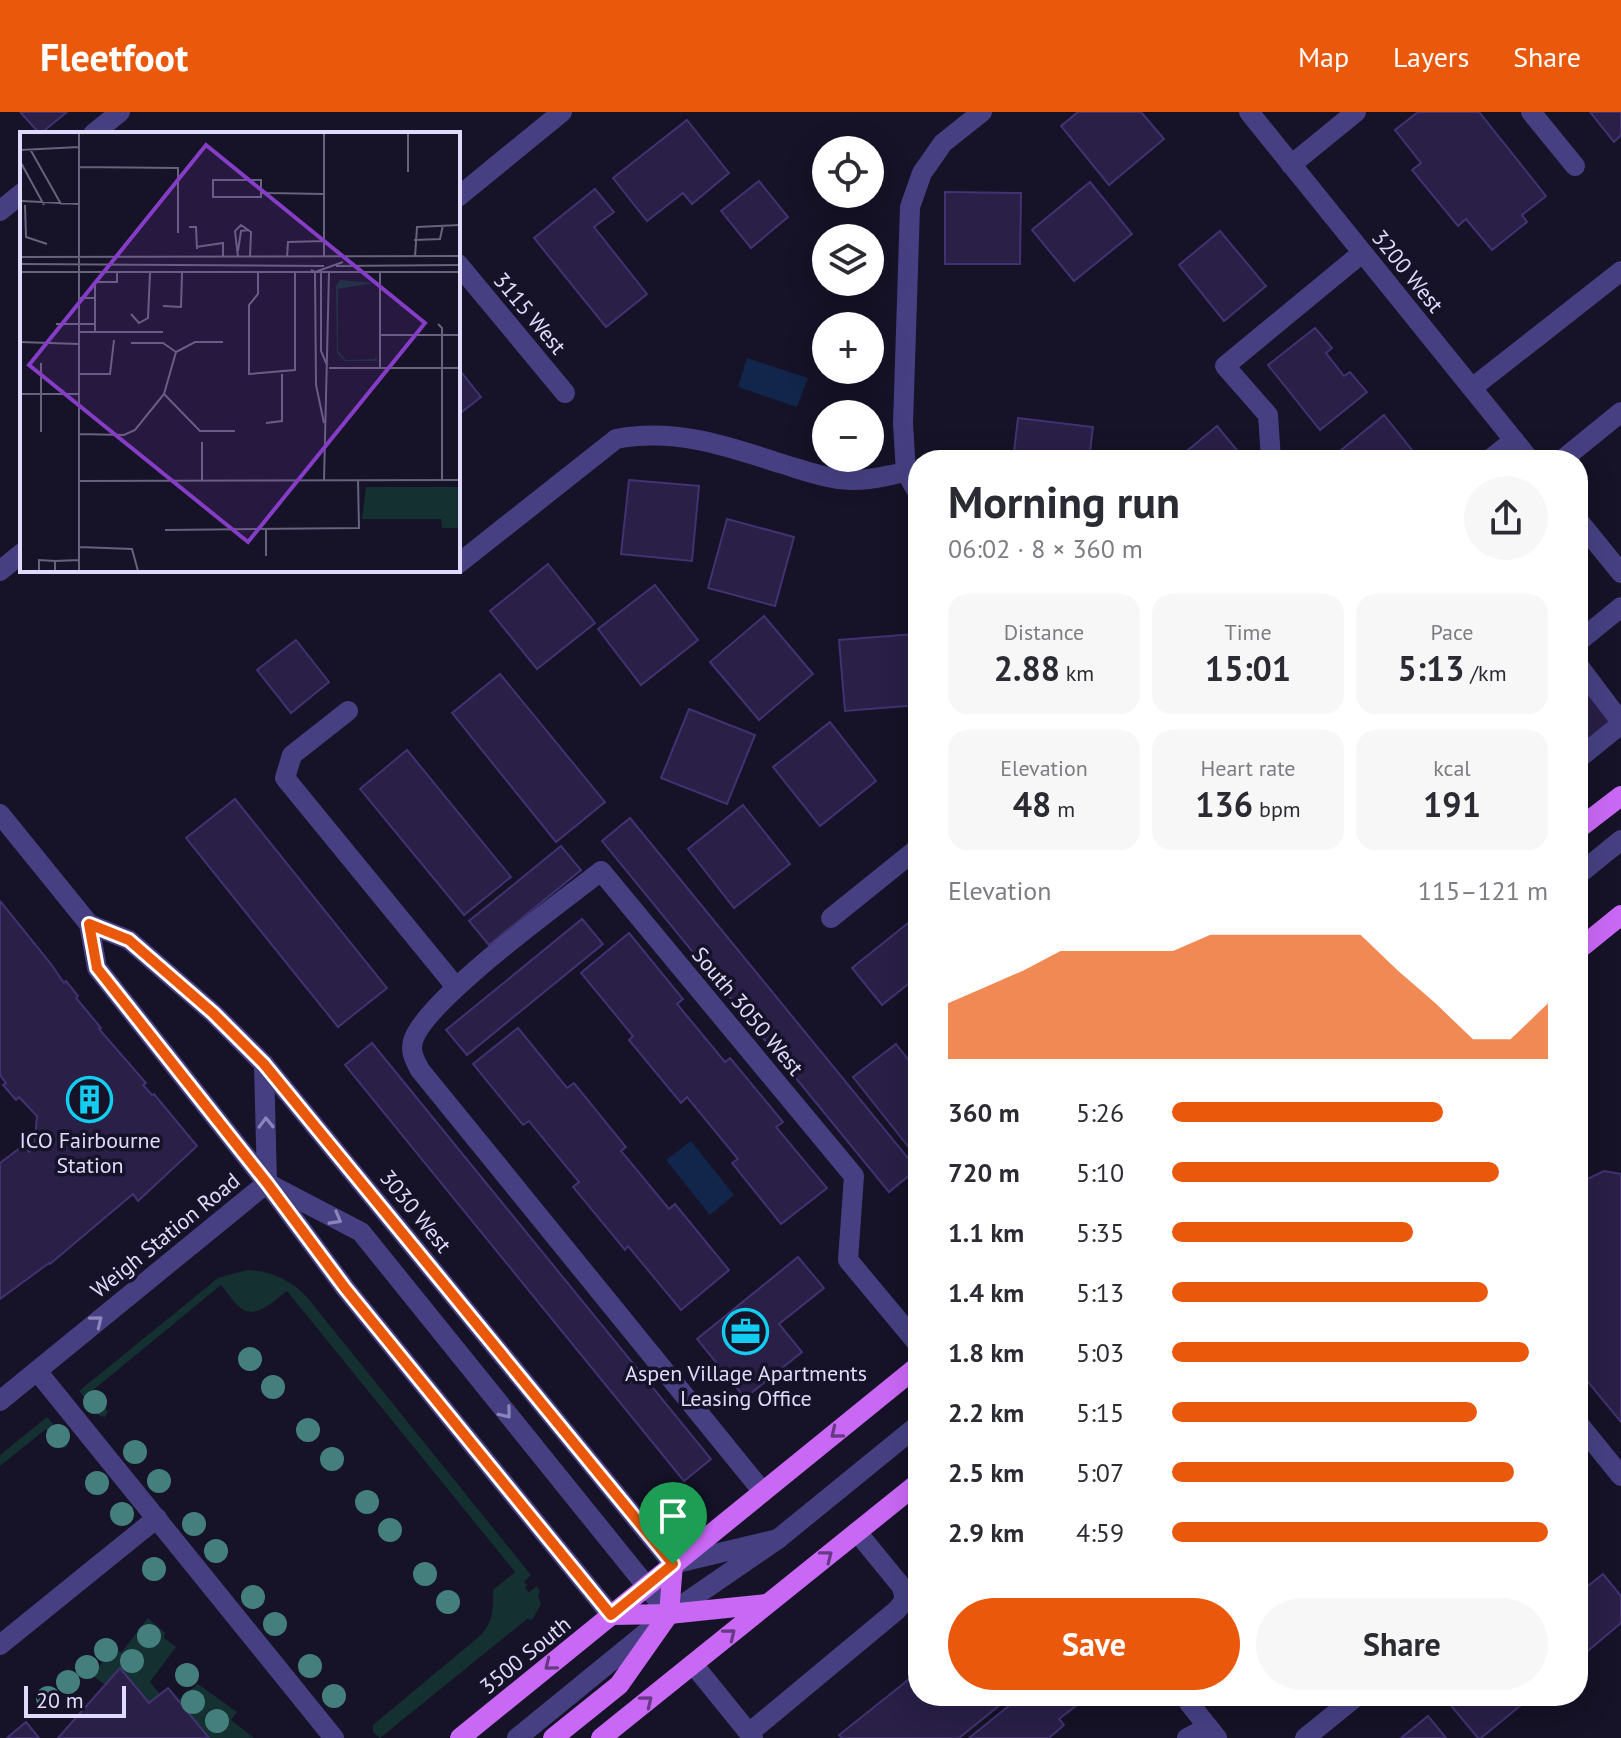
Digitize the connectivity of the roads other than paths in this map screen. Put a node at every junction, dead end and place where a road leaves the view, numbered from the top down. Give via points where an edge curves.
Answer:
1 (120, 112) edge
2 (562, 112) edge
3 (982, 112) edge
4 (1249, 112) edge
5 (1356, 112) edge
6 (1531, 112) edge
7 (95, 132) edge
8 (1291, 165) junction
9 (1575, 166) dead end
10 (20, 195) edge
11 (460, 195) edge
12 (0, 211) edge
13 (1362, 253) junction
14 (460, 266) edge
15 (1621, 271) edge
16 (1472, 388) junction
17 (565, 393) dead end
18 (1621, 412) edge
19 (1514, 440) junction
20 (1270, 450) edge
21 (1502, 450) edge
22 (1522, 450) edge
23 (1574, 450) edge
24 (906, 472) junction
25 (908, 476) edge
26 (1588, 532) edge
27 (20, 555) edge
28 (460, 562) edge
29 (0, 571) edge
30 (1621, 573) edge
31 (1621, 607) edge
32 (1588, 634) edge
33 (1588, 678) edge
34 (348, 711) dead end
35 (1621, 723) edge
36 (1588, 751) edge
37 (1621, 796) edge
38 (0, 814) edge
39 (1588, 821) edge
40 (1621, 840) edge
41 (908, 856) edge
42 (1588, 867) edge
43 (1621, 915) edge
44 (831, 918) dead end
45 (89, 924) junction
46 (1588, 942) edge
47 (456, 987) junction
48 (264, 1064) junction
49 (267, 1183) junction
50 (908, 1332) edge
51 (37, 1371) junction
52 (908, 1374) edge
53 (0, 1401) edge
54 (908, 1433) edge
55 (1588, 1435) edge
56 (1621, 1476) edge
57 (908, 1491) edge
58 (763, 1492) junction
59 (157, 1518) junction
60 (857, 1532) junction
61 (778, 1539) junction
62 (673, 1564) junction
63 (646, 1586) junction
64 (766, 1604) junction
65 (669, 1614) junction
66 (611, 1615) junction
67 (0, 1645) edge
68 (693, 1664) junction
69 (1191, 1706) edge
70 (1345, 1706) edge
71 (1212, 1732) edge
72 (751, 1735) edge
73 (334, 1738) edge
74 (460, 1738) edge
75 (517, 1738) edge
76 (553, 1738) edge
77 (601, 1738) edge
78 (1187, 1738) edge
79 (1305, 1738) edge

1 - 7 street
2 - 11 street
3 - 24 street via 943,143 922,173 910,207
4 - 8 street, 3200 West
5 - 8 street
6 - 9 street
8 - 13 street, 3200 West
10 - 12 street
13 - 16 street, 3200 West
13 - 20 street via 1225,366 1268,415
14 - 17 street, 3115 West
15 - 16 street
16 - 19 street, 3200 West
18 - 23 street
19 - 21 street
19 - 22 street, 3200 West
24 - 25 street
24 - 28 street via 852,480 817,475 731,447 645,433 616,439
26 - 30 street
27 - 29 street
31 - 32 street
33 - 35 street
34 - 47 street via 292,755 285,778
35 - 36 street
37 - 39 main road
38 - 45 street, 3030 West
40 - 42 street
41 - 44 street
43 - 46 main road
45 - 48 street, 3030 West via 129,940
45 - 49 street, 3030 West via 97,968
47 - 50 street, South 3050 West via 601,871 854,1176 848,1260
47 - 58 street via 413,1041 411,1052 420,1070
49 -> 48 street, Weigh Station Road
48 - 62 street, 3030 West
51 -> 49 street, Weigh Station Road
49 -> 63 street via 361,1232
49 - 66 street, 3030 West via 345,1288
51 - 53 street, Weigh Station Road
51 - 59 street
52 -> 58 main road, 3500 South
54 - 61 street
55 - 56 street
57 - 60 main road
58 - 62 main road, 3500 South
59 - 67 street
59 - 73 street
64 -> 60 main road
60 - 72 street via 902,1587 905,1600
61 - 62 street
61 - 65 street
62 - 63 main road, 3500 South
62 - 65 main road
63 - 65 street
63 - 66 main road, 3500 South
64 - 65 main road
68 -> 64 main road
65 - 66 main road
65 - 75 street
65 - 76 main road via 619,1685
66 -> 74 main road, 3500 South
68 - 72 street
77 -> 68 main road
69 - 71 street
70 - 79 street
71 - 78 street

